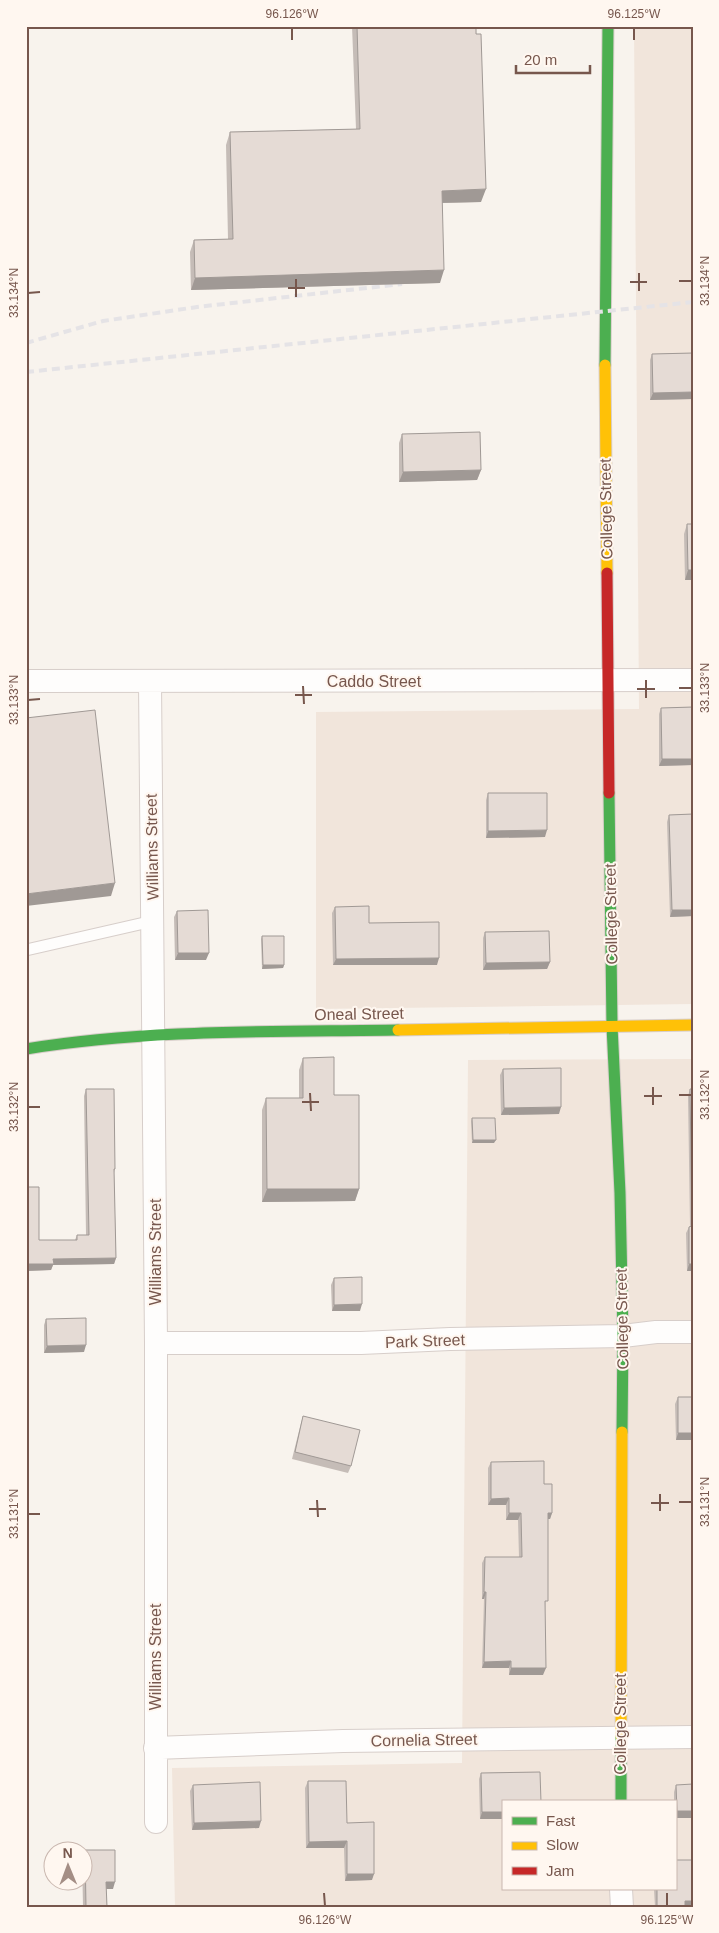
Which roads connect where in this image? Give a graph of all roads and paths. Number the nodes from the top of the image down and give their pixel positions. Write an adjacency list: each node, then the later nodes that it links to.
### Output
1 (608, 26): 4 (street, College Street)
2 (693, 680): 4 (street, Caddo Street)
3 (26, 681): 5 (street, Caddo Street)
4 (608, 681): 5 (street, Caddo Street); 9 (street, College Street)
5 (150, 682): 6 (street, Williams Street)
6 (152, 921): 7 (lane); 10 (street, Williams Street)
7 (26, 950)
8 (693, 1025): 9 (street, Oneal Street)
9 (612, 1026): 10 (street, Oneal Street); 13 (street, College Street)
10 (154, 1034): 11 (street, Oneal Street); 14 (street, Williams Street)
11 (26, 1048)
12 (693, 1332): 13 (street, Park Street)
13 (623, 1336): 14 (street, Park Street); 15 (street, College Street)
14 (156, 1343): 17 (street, Williams Street)
15 (620, 1737): 16 (street, Cornelia Street); 17 (street, Cornelia Street); 18 (street, College Street)
16 (693, 1738)
17 (155, 1748): 19 (street, Williams Street)
18 (620, 1800)
19 (156, 1822)
20 (621, 1890): 21 (street)
21 (622, 1907)

